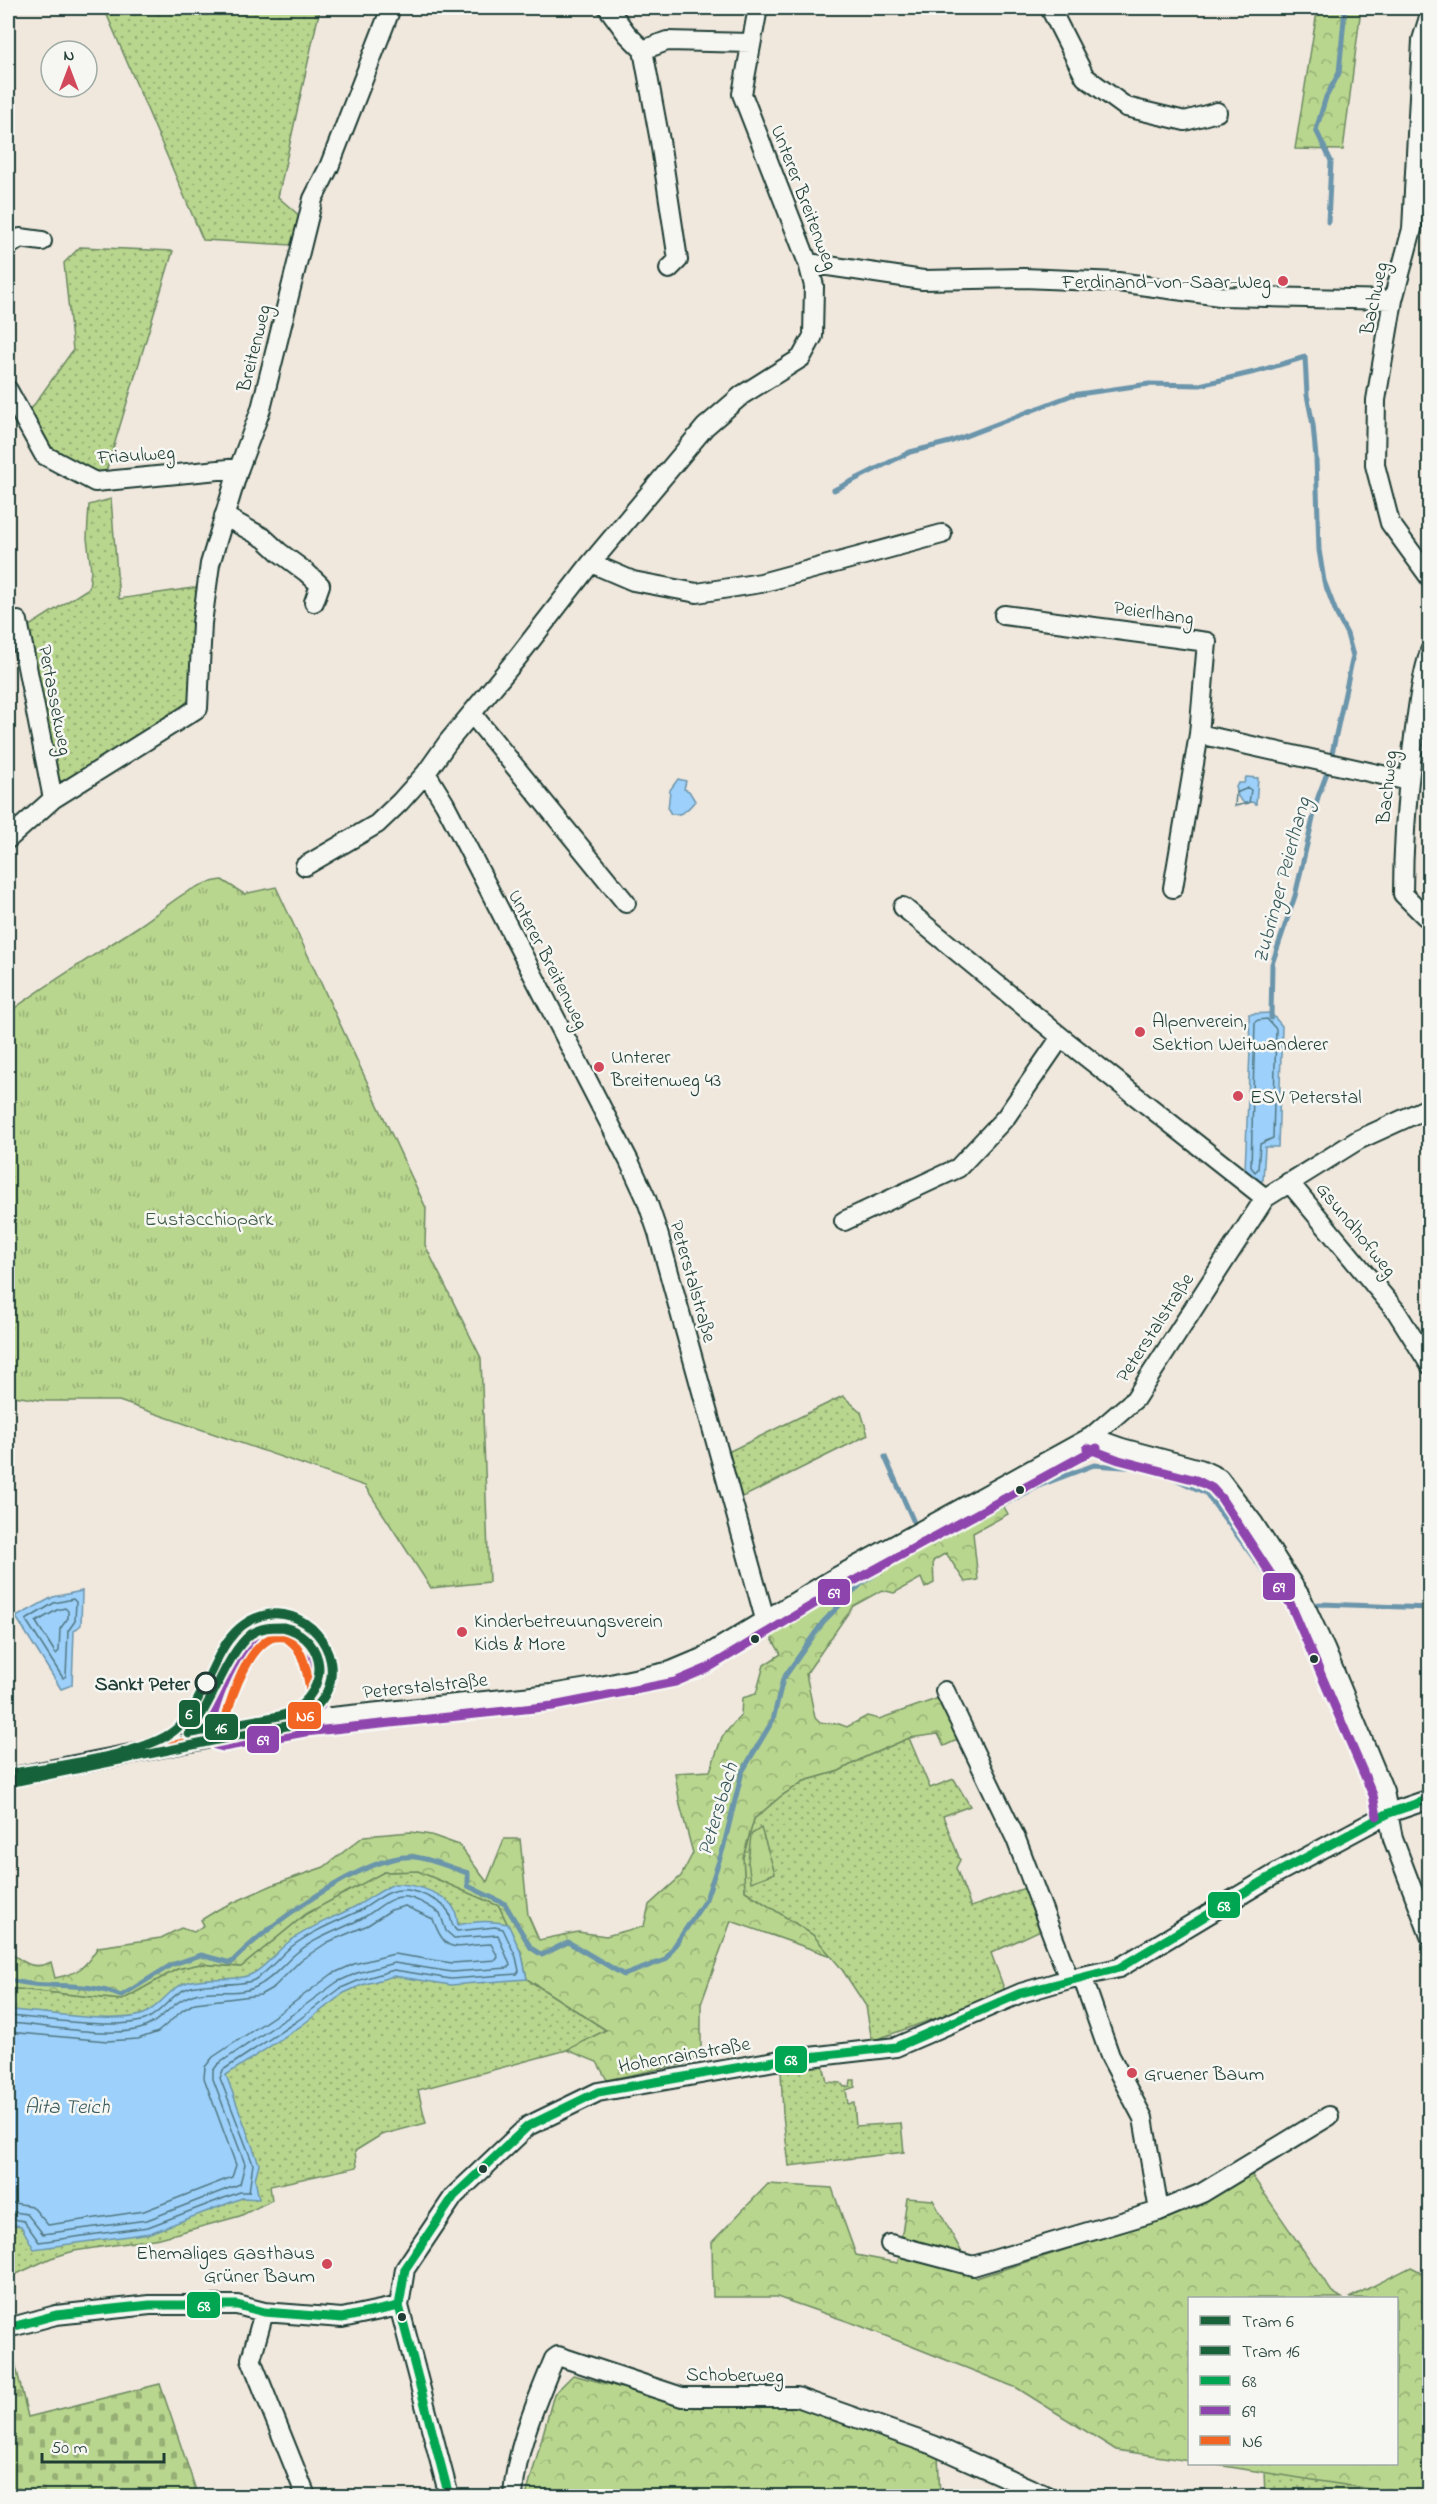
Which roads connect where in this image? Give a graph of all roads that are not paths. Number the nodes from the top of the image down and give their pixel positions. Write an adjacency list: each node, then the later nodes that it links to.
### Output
1 (391, 8): 15 (street, Breitenweg)
2 (608, 8): 7 (street)
3 (758, 8): 6 (street, Unterer Breitenweg)
4 (1050, 8): 8 (street)
5 (1430, 14): 13 (street, Bachweg)
6 (751, 43): 7 (street); 11 (street, Unterer Breitenweg)
7 (643, 50): 12 (street)
8 (1217, 112)
9 (42, 241): 10 (street)
10 (8, 246)
11 (808, 263): 13 (street); 18 (street, Unterer Breitenweg)
12 (669, 269)
13 (1393, 300): 19 (street, Bachweg)
14 (8, 390): 15 (street, Friaulweg)
15 (239, 468): 16 (street, Breitenweg)
16 (224, 516): 20 (street); 24 (street, Breitenweg)
17 (942, 534): 18 (street)
18 (591, 563): 25 (street, Unterer Breitenweg)
19 (1430, 578)
20 (314, 602)
21 (1004, 615): 26 (street, Peierlhang)
22 (8, 625): 29 (street, Pertassekweg)
23 (1430, 651): 28 (street, Bachweg)
24 (198, 708): 29 (street, Pertassekweg)
25 (472, 714): 27 (street, Unterer Breitenweg); 33 (street)
26 (1199, 734): 28 (street); 32 (street, Peierlhang)
27 (426, 773): 31 (street, Unterer Breitenweg); 39 (street, Unterer Breitenweg)
28 (1408, 781): 35 (street, Bachweg)
29 (53, 799): 30 (street, Pertassekweg)
30 (8, 840)
31 (305, 866)
32 (1173, 888)
33 (626, 903)
34 (903, 907): 36 (street)
35 (1430, 916)
36 (1061, 1038): 40 (street); 41 (street)
37 (1430, 1107): 38 (street, Peterstalstraße)
38 (1289, 1182): 40 (street, Peterstalstraße); 42 (street, Gsundhofweg)
39 (646, 1198): 44 (street, Peterstalstraße)
40 (1265, 1198): 43 (street, Peterstalstraße)
41 (844, 1221)
42 (1430, 1365)
43 (1091, 1437): 44 (street, Peterstalstraße); 48 (street)
44 (765, 1619): 46 (street, Peterstalstraße)
45 (945, 1691): 50 (street)
46 (8, 1778)
47 (1430, 1799): 48 (street, Hohenrainstraße)
48 (1389, 1814): 49 (street); 50 (street, Hohenrainstraße)
49 (1430, 1936)
50 (1076, 1977): 52 (street); 54 (street, Hohenrainstraße)
51 (1329, 2116): 52 (street)
52 (1159, 2211): 53 (street)
53 (890, 2244)
54 (399, 2306): 55 (street); 58 (street)
55 (264, 2312): 56 (street); 57 (street)
56 (8, 2328)
57 (306, 2496)
58 (449, 2496)
59 (513, 2496): 60 (street, Schoberweg)
60 (1047, 2496)

